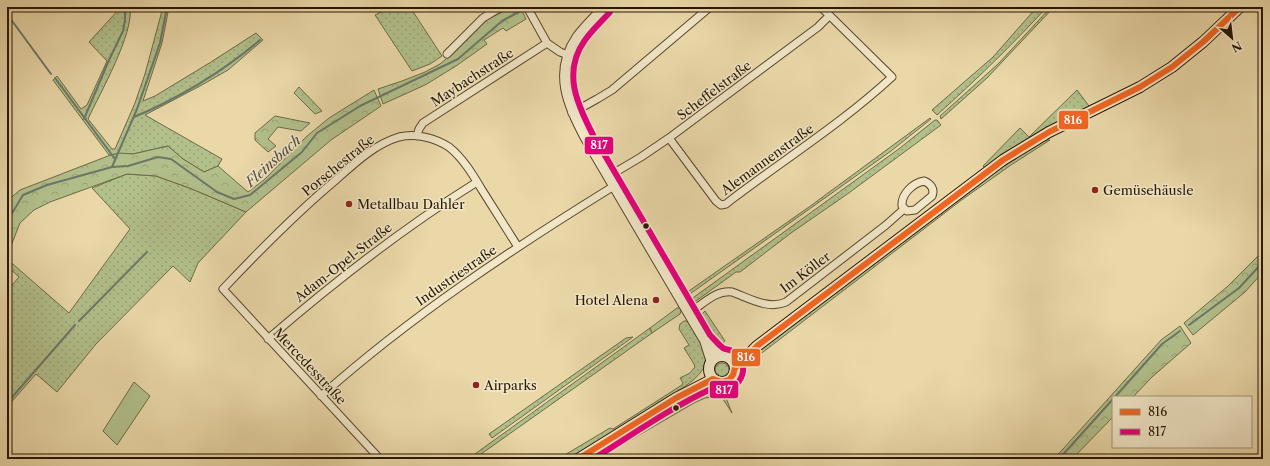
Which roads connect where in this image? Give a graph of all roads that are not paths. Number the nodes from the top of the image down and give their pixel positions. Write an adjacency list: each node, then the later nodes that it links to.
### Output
1 (501, 7): 9 (street)
2 (528, 7): 8 (street)
3 (604, 7): 10 (street)
4 (710, 7): 11 (street)
5 (821, 7): 7 (street)
6 (1240, 7): 23 (main road)
7 (829, 16): 13 (street, Scheffelstraße); 13 (street, Alemannenstraße)
8 (547, 43): 10 (street); 12 (street, Maybachstraße)
9 (447, 54)
10 (568, 55): 11 (street)
11 (572, 113): 14 (street)
12 (417, 136): 15 (street, Porschestraße); 19 (street, Porschestraße)
13 (669, 138): 14 (street, Scheffelstraße)
14 (609, 176): 16 (street)
15 (477, 182): 18 (street, Porschestraße); 21 (street, Adam-Opel-Straße)
16 (614, 186): 18 (street, Industriestraße); 20 (street)
17 (904, 209): 17 (street, Im Köller); 20 (street, Im Köller)
18 (518, 247): 27 (street, Industriestraße)
19 (223, 289): 21 (street, Mercedesstraße)
20 (689, 314): 22 (street)
21 (268, 339): 27 (street, Mercedesstraße)
22 (704, 340): 24 (street); 26 (street)
23 (757, 346): 24 (main road); 25 (main road)
24 (724, 357): 25 (main road); 26 (main road)
25 (735, 368): 26 (main road)
26 (711, 370): 29 (main road)
27 (321, 396): 28 (street, Mercedesstraße)
28 (380, 459)
29 (578, 459)

